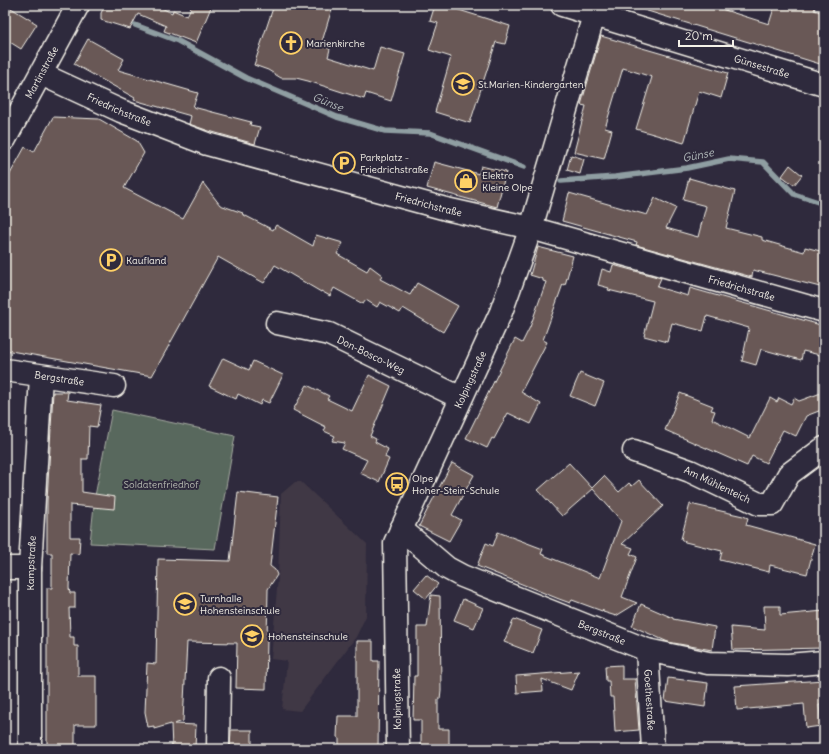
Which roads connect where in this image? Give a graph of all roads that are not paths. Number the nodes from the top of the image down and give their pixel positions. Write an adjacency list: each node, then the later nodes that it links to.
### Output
1 (78, 5): 4 (street, Martinstraße)
2 (562, 5): 3 (street, Günsestraße)
3 (594, 15): 5 (street, Günsestraße); 7 (street, Kolpingstraße)
4 (41, 74): 6 (street, Martinstraße); 7 (street, Friedrichstraße)
5 (824, 85)
6 (5, 139)
7 (531, 228): 8 (street, Friedrichstraße); 13 (street, Kolpingstraße)
8 (824, 311)
9 (278, 323): 13 (street, Don-Bosco-Weg)
10 (5, 370): 11 (street, Bergstraße)
11 (41, 376): 12 (street, Bergstraße); 18 (street, Kampstraße)
12 (114, 386)
13 (462, 398): 16 (street, Kolpingstraße)
14 (824, 448): 15 (street, Am Mühlenteich)
15 (634, 451)
16 (401, 529): 19 (street, Bergstraße); 24 (street, Kolpingstraße)
17 (5, 568): 18 (street)
18 (30, 568): 22 (street, Kampstraße)
19 (647, 650): 20 (street, Bergstraße); 25 (street, Goethestraße)
20 (824, 662)
21 (219, 678): 23 (street)
22 (30, 749)
23 (218, 749)
24 (398, 749)
25 (653, 749)

